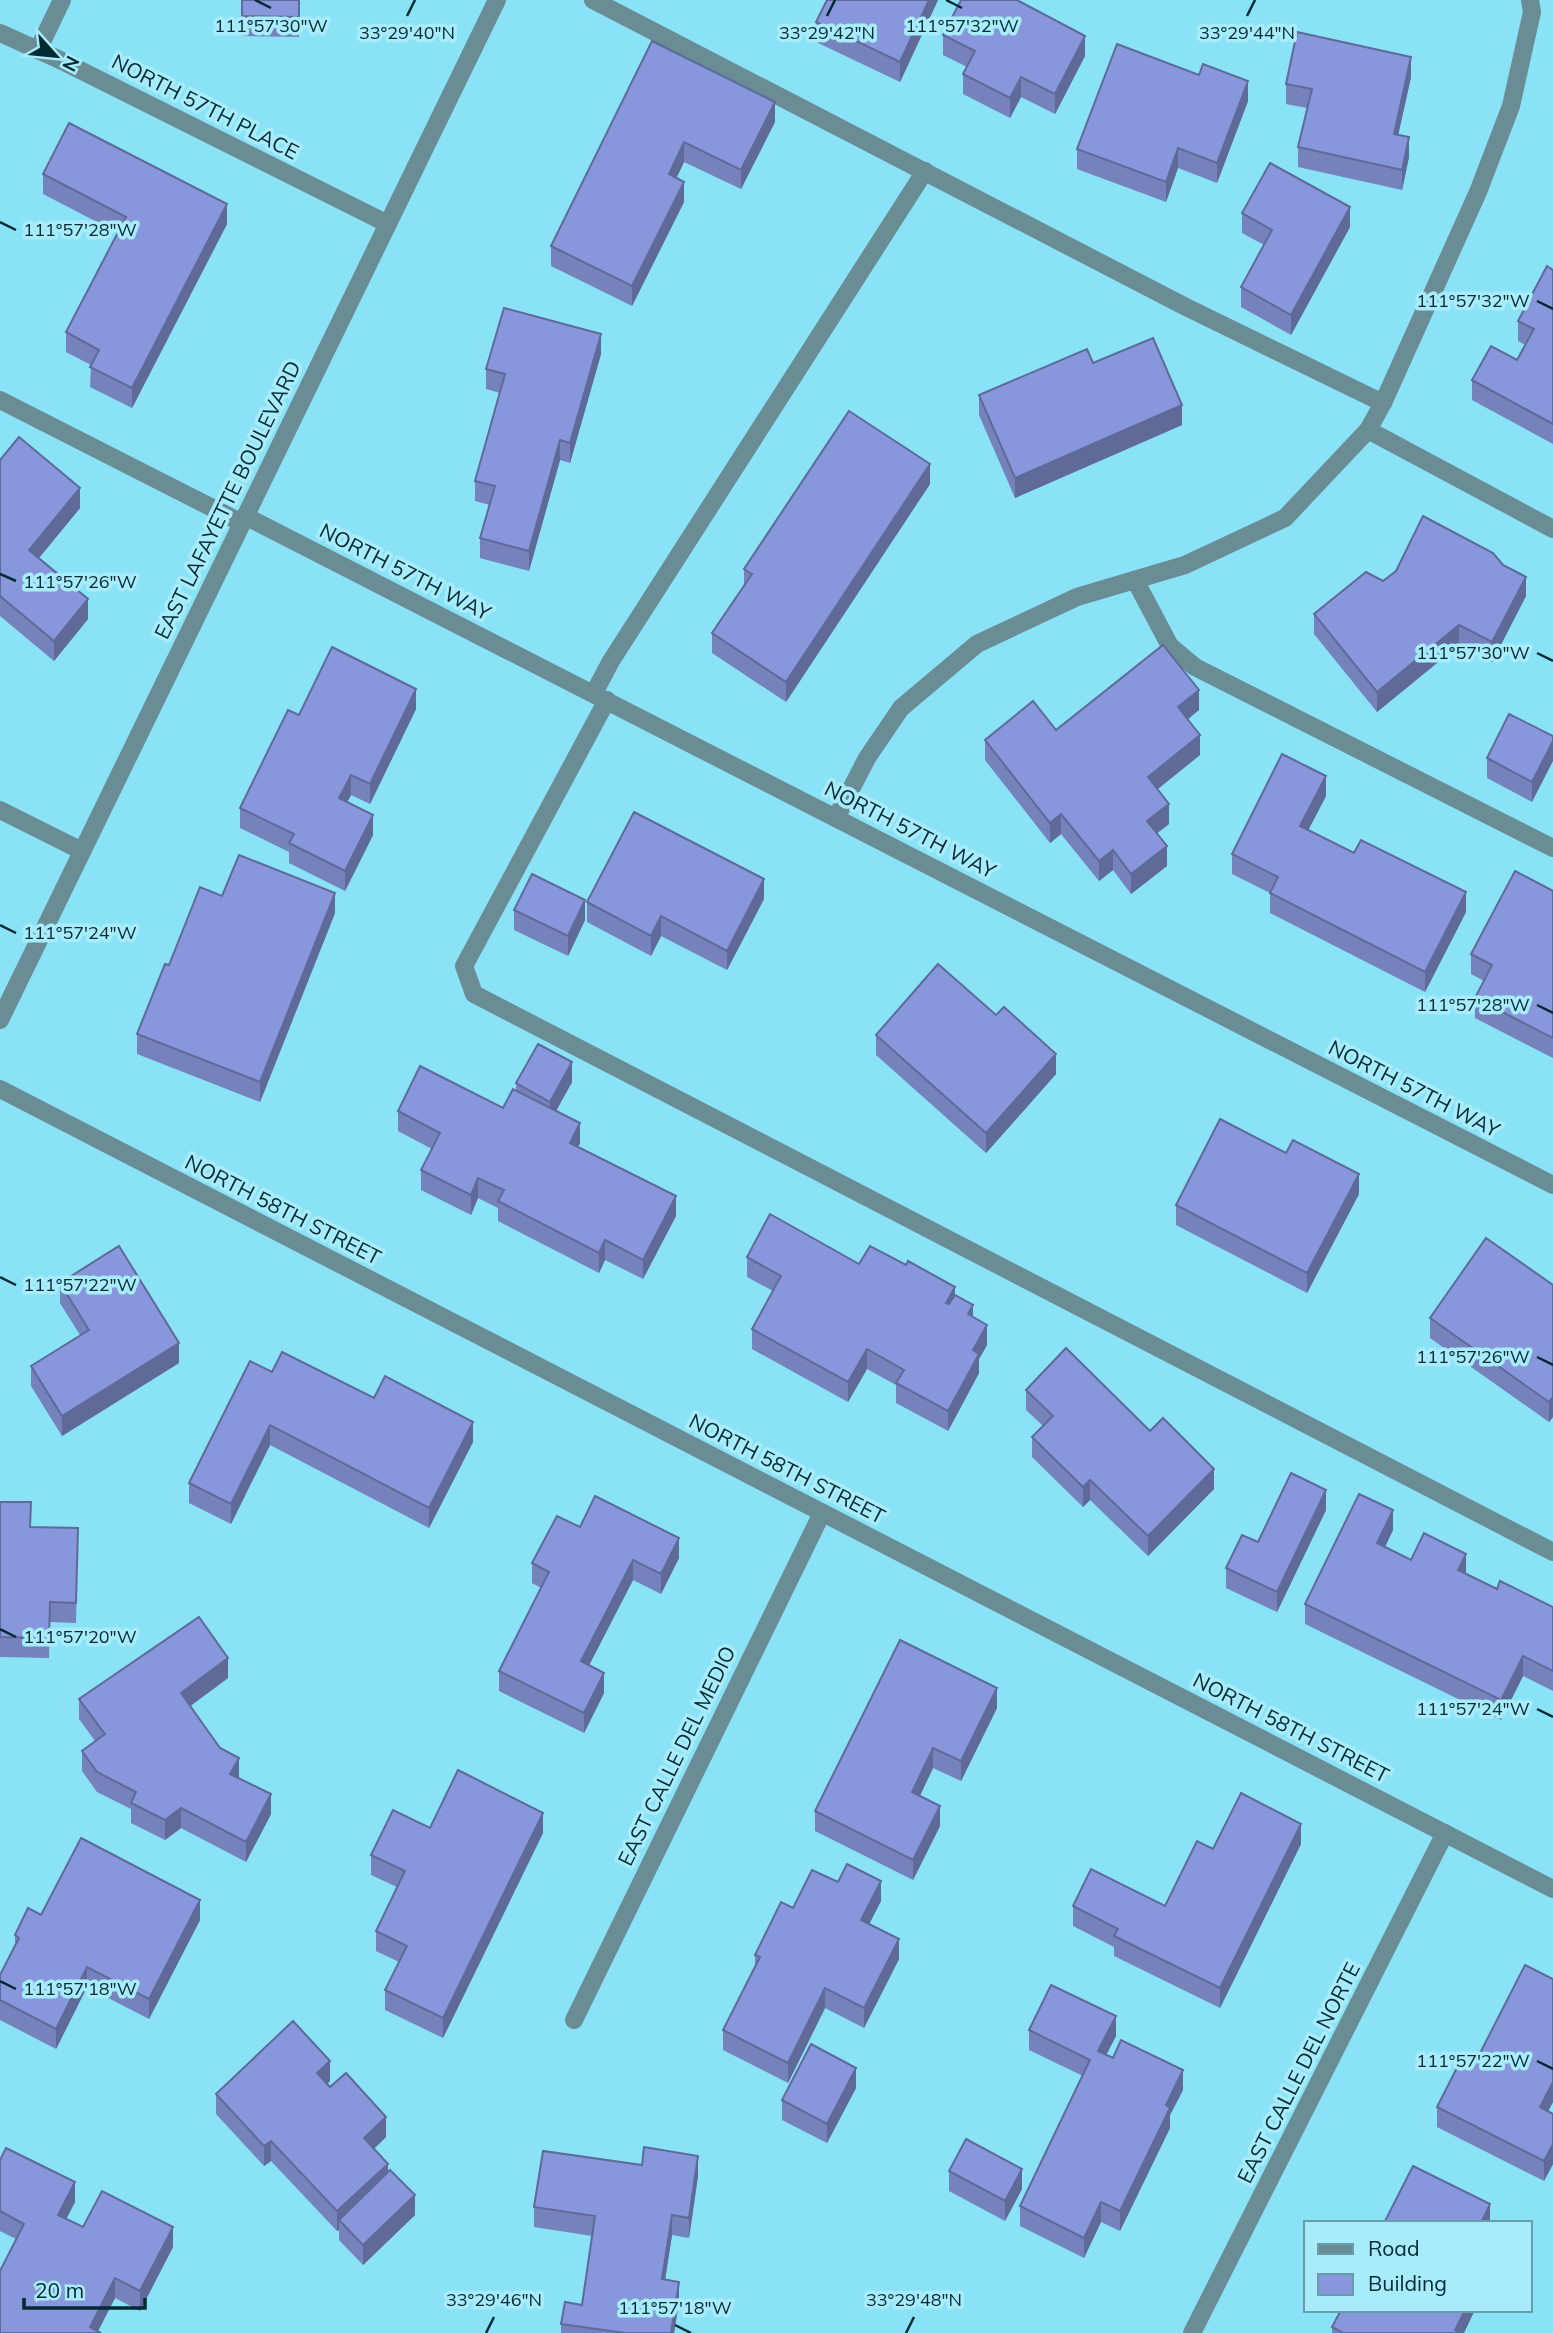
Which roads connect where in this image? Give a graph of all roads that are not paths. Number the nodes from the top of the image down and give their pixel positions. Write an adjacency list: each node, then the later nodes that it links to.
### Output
1 (62, 0): 6 (street)
2 (497, 0): 8 (street, EAST LAFAYETTE BOULEVARD)
3 (593, 0): 7 (street)
4 (1530, 0): 10 (street)
5 (0, 33): 6 (street, NORTH 57TH PLACE)
6 (38, 50): 8 (street, NORTH 57TH PLACE)
7 (925, 171): 10 (street); 15 (street)
8 (388, 224): 12 (street, EAST LAFAYETTE BOULEVARD)
9 (0, 400): 12 (street, NORTH 57TH WAY)
10 (1383, 403): 11 (street)
11 (1368, 430): 13 (street); 14 (street)
12 (244, 519): 15 (street, NORTH 57TH WAY); 19 (street, EAST LAFAYETTE BOULEVARD)
13 (1553, 530)
14 (1135, 580): 17 (street); 18 (street)
15 (600, 697): 17 (street, NORTH 57TH WAY); 24 (street)
16 (0, 810): 19 (street)
17 (836, 818): 22 (street, NORTH 57TH WAY)
18 (1553, 848)
19 (82, 851): 20 (street, EAST LAFAYETTE BOULEVARD)
20 (0, 1020)
21 (0, 1090): 23 (street, NORTH 58TH STREET)
22 (1553, 1185)
23 (822, 1513): 25 (street, NORTH 58TH STREET); 27 (street, EAST CALLE DEL MEDIO)
24 (1553, 1552)
25 (1445, 1833): 26 (street, NORTH 58TH STREET); 28 (street, EAST CALLE DEL NORTE)
26 (1553, 1889)
27 (574, 2020)
28 (1192, 2333)

